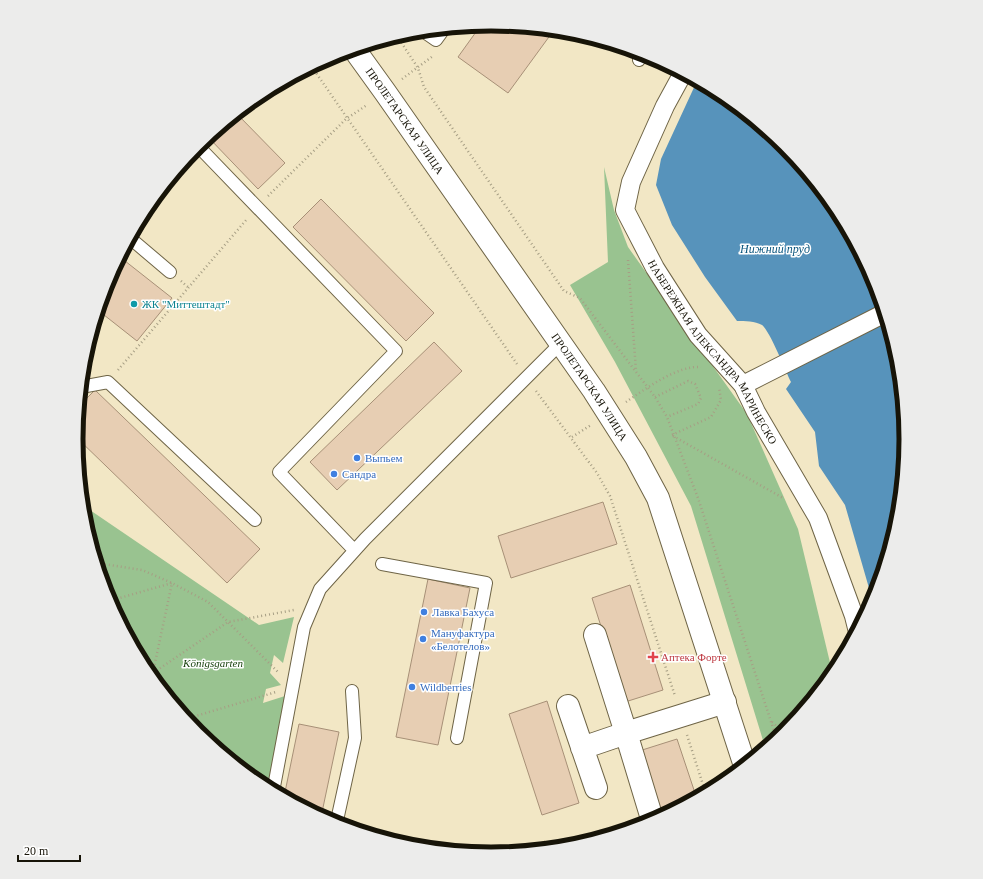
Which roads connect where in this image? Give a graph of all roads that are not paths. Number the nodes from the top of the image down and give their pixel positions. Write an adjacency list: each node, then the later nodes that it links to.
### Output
1 (440, 34): 2 (lane)
2 (430, 36)
3 (357, 54): 9 (main road, ПРОЛЕТАРСКАЯ УЛИЦА)
4 (680, 78): 10 (street, НАБЕРЕЖНАЯ АЛЕКСАНДРА МАРИНЕСКО)
5 (203, 151): 13 (lane)
6 (134, 242): 7 (lane)
7 (170, 272)
8 (880, 315): 10 (street)
9 (561, 343): 13 (lane); 18 (main road, ПРОЛЕТАРСКАЯ УЛИЦА)
10 (743, 385): 15 (street, НАБЕРЕЖНАЯ АЛЕКСАНДРА МАРИНЕСКО)
11 (86, 386): 12 (lane)
12 (255, 520)
13 (354, 550): 24 (lane)
14 (382, 564): 21 (lane)
15 (856, 624)
16 (595, 635): 20 (main road)
17 (352, 691): 27 (lane)
18 (725, 702): 20 (main road); 23 (main road, ПРОЛЕТАРСКАЯ УЛИЦА)
19 (568, 706): 22 (main road)
20 (626, 733): 22 (main road); 26 (main road)
21 (457, 738)
22 (582, 748): 25 (main road)
23 (743, 761)
24 (274, 785)
25 (596, 788)
26 (650, 816)
27 (337, 818)

